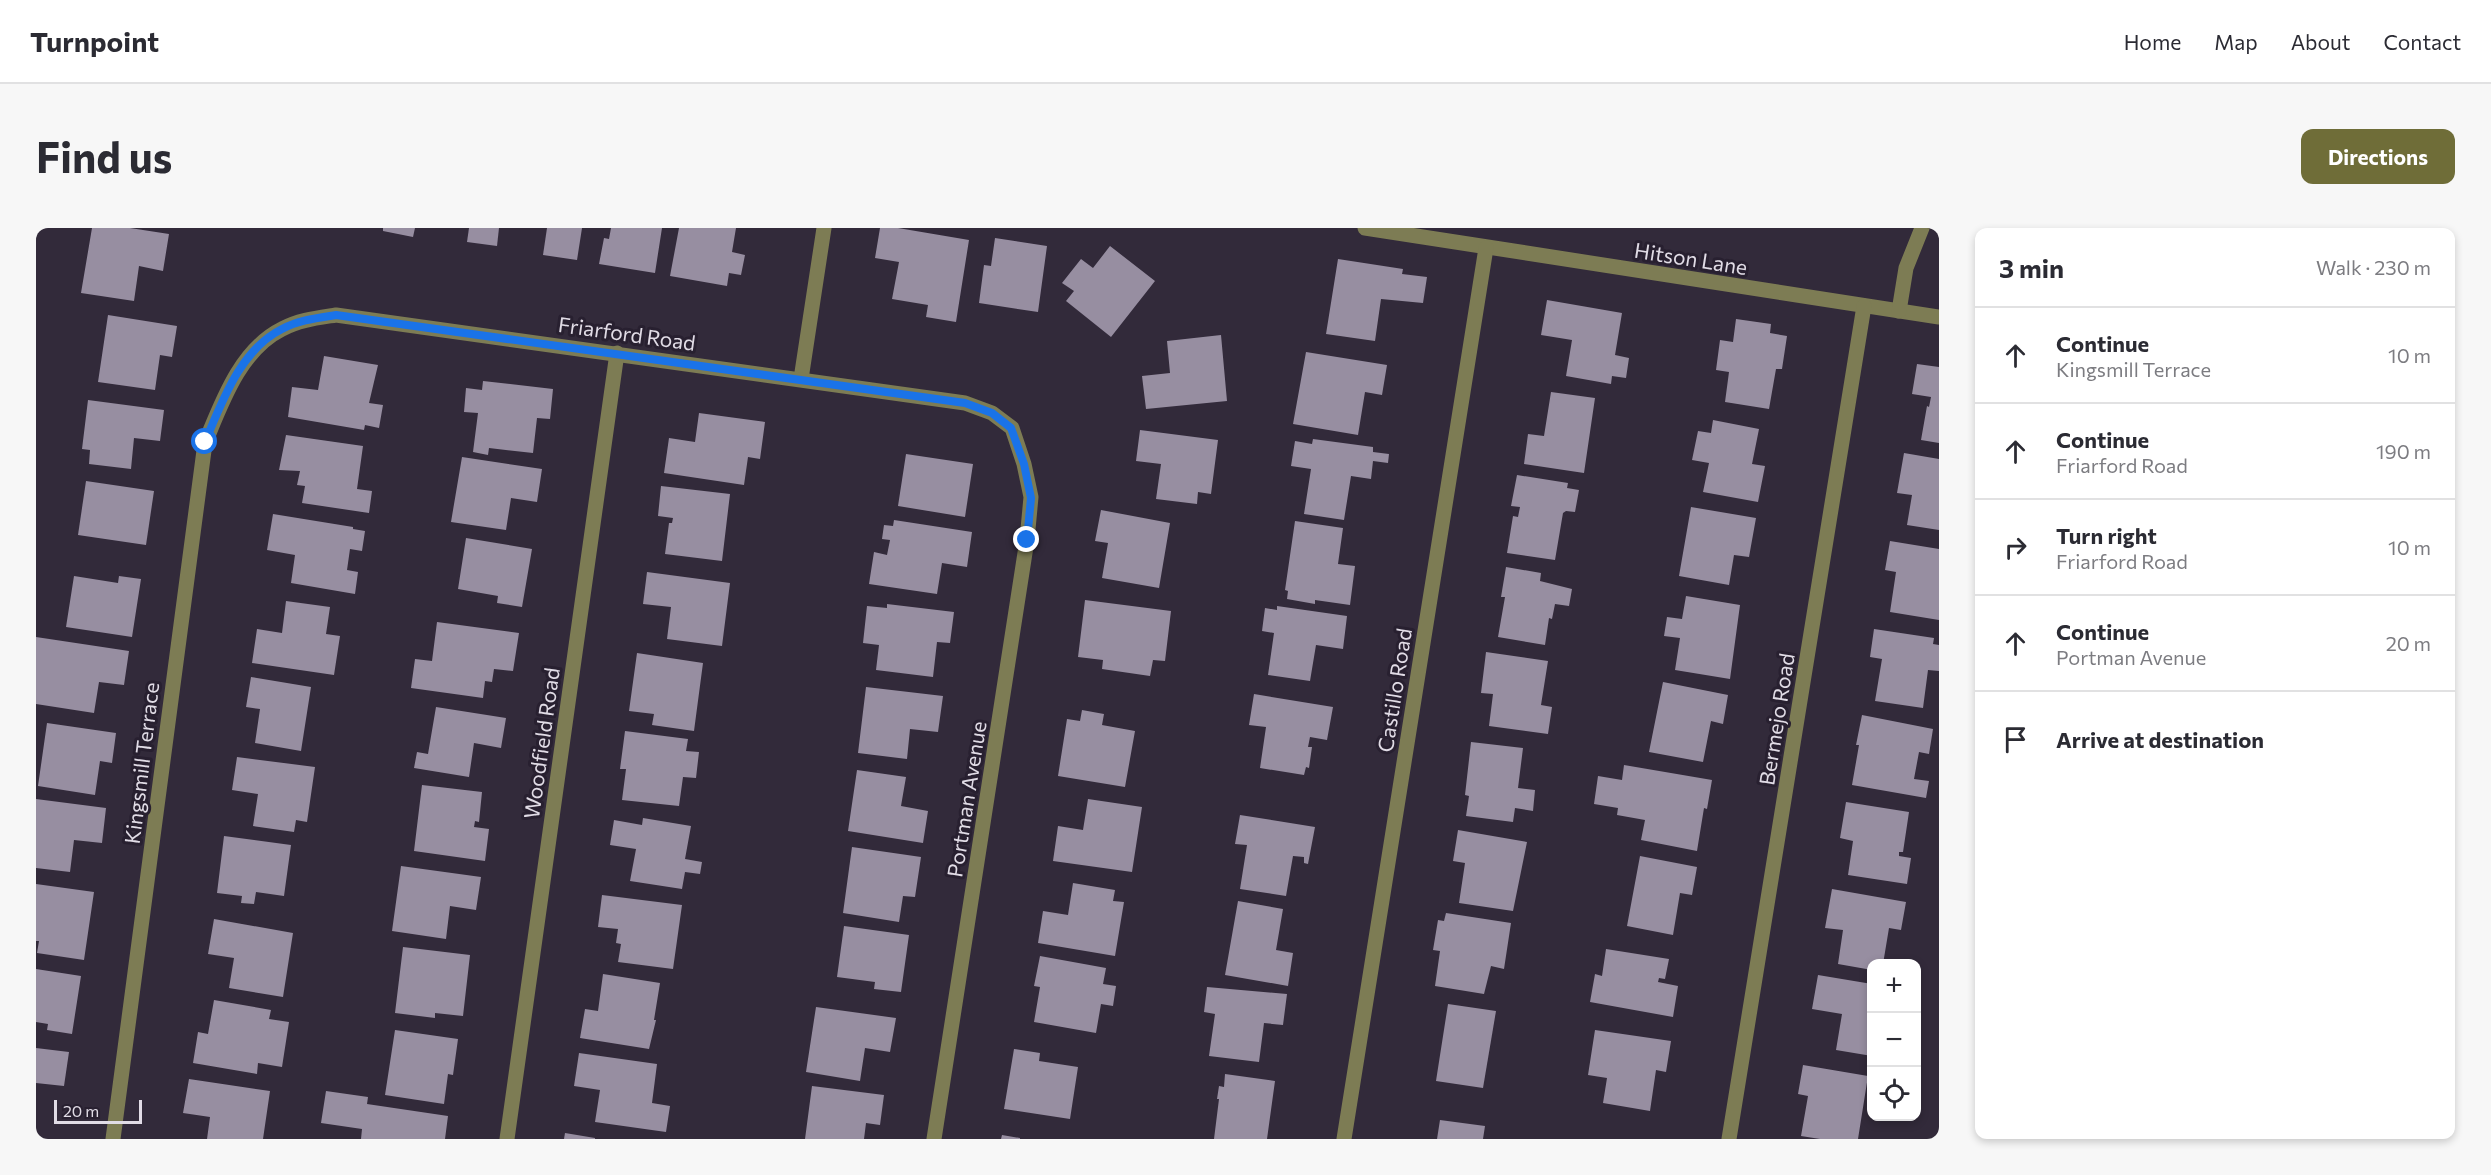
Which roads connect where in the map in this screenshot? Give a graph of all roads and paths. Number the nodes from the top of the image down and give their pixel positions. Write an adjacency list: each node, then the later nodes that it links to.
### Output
1 (824, 228): 9 (street)
2 (1365, 228): 4 (street, Hitson Lane)
3 (1923, 228): 6 (street)
4 (1486, 248): 5 (street, Hitson Lane); 15 (street, Castillo Road)
5 (1864, 306): 6 (street, Hitson Lane); 16 (street, Bermejo Road)
6 (1899, 311): 7 (street, Hitson Lane)
7 (1939, 316)
8 (617, 352): 9 (street, Friarford Road); 10 (street, Friarford Road); 13 (street, Woodfield Road)
9 (801, 379): 11 (street, Friarford Road)
10 (225, 396): 12 (street, Kingsmill Terrace)
11 (1024, 464): 14 (street, Portman Avenue)
12 (113, 1139)
13 (507, 1139)
14 (934, 1139)
15 (1344, 1139)
16 (1729, 1139)

